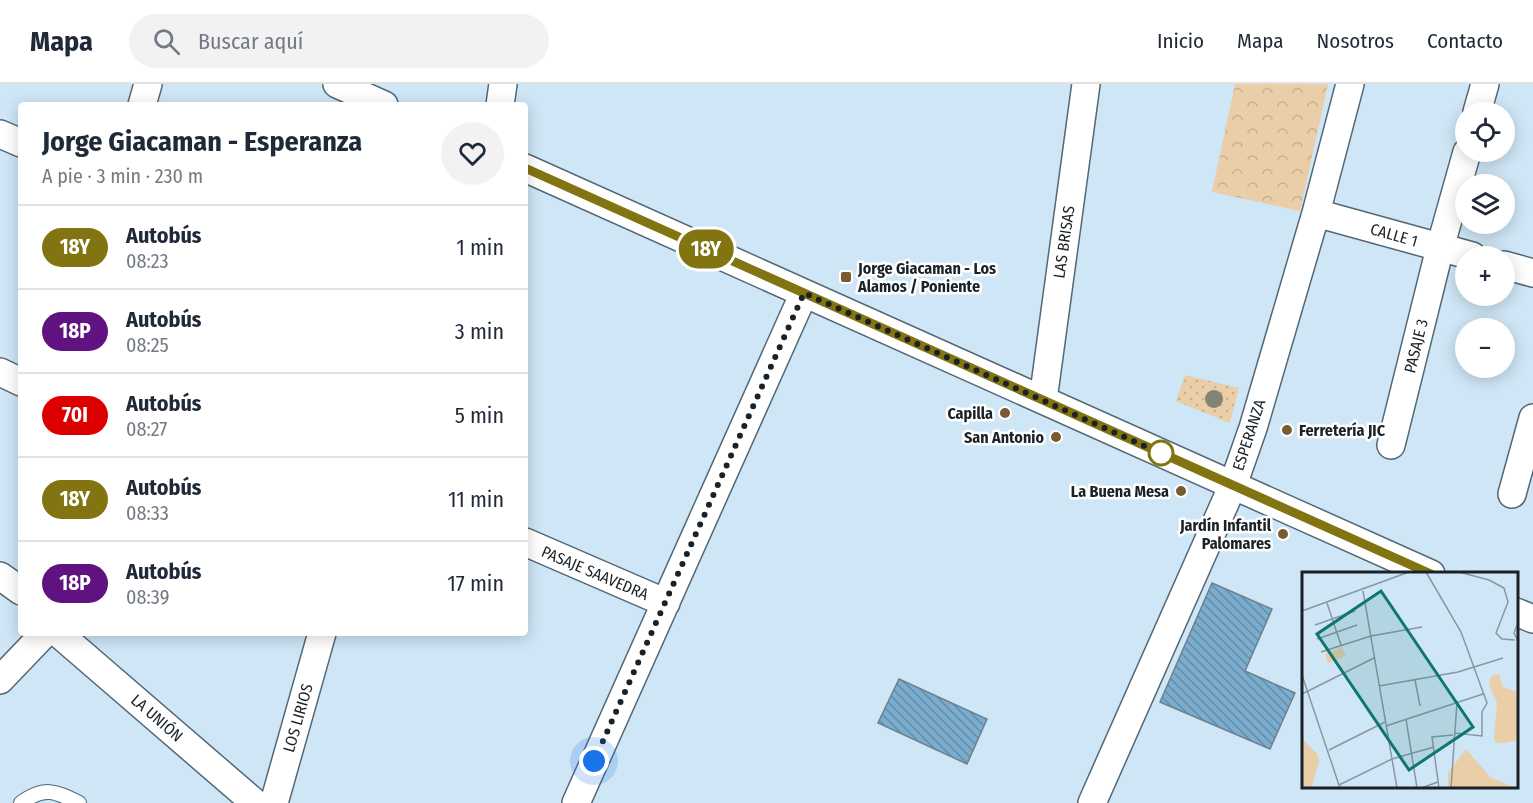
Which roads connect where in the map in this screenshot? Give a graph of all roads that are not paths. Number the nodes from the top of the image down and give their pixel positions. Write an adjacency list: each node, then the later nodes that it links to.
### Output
1 (148, 84): 7 (street)
2 (337, 84): 8 (street)
3 (503, 84): 9 (street)
4 (1086, 84): 23 (street, LAS BRISAS)
5 (1350, 84): 15 (street, ESPERANZA)
6 (1485, 84): 10 (street)
7 (143, 102)
8 (377, 102)
9 (501, 102)
10 (1480, 102)
11 (0, 134): 12 (street)
12 (18, 142)
13 (1464, 162): 16 (street, PASAJE 3)
14 (528, 169): 20 (street)
15 (1316, 213): 16 (street, CALLE 1); 26 (street, ESPERANZA)
16 (1440, 248): 17 (street, CALLE 1); 25 (street, PASAJE 3)
17 (1455, 252)
18 (1515, 268): 19 (street)
19 (1533, 273)
20 (804, 293): 23 (street); 32 (street)
21 (0, 372): 22 (street)
22 (18, 381)
23 (1043, 400): 26 (street)
24 (1533, 418): 27 (street)
25 (1391, 445)
26 (1233, 485): 29 (street); 44 (street, ESPERANZA)
27 (1512, 494)
28 (528, 543): 32 (street, PASAJE SAAVEDRA)
29 (1429, 572)
30 (0, 576): 31 (street)
31 (18, 589)
32 (666, 603): 43 (street)
33 (1518, 613): 34 (street)
34 (1533, 619)
35 (42, 636): 38 (street)
36 (61, 636): 41 (street, LA UNIÓN)
37 (321, 636): 42 (street, LOS LIRIOS)
38 (0, 680)
39 (21, 803): 40 (lane)
40 (79, 803)
41 (255, 803)
42 (274, 803)
43 (576, 803)
44 (1092, 803)

